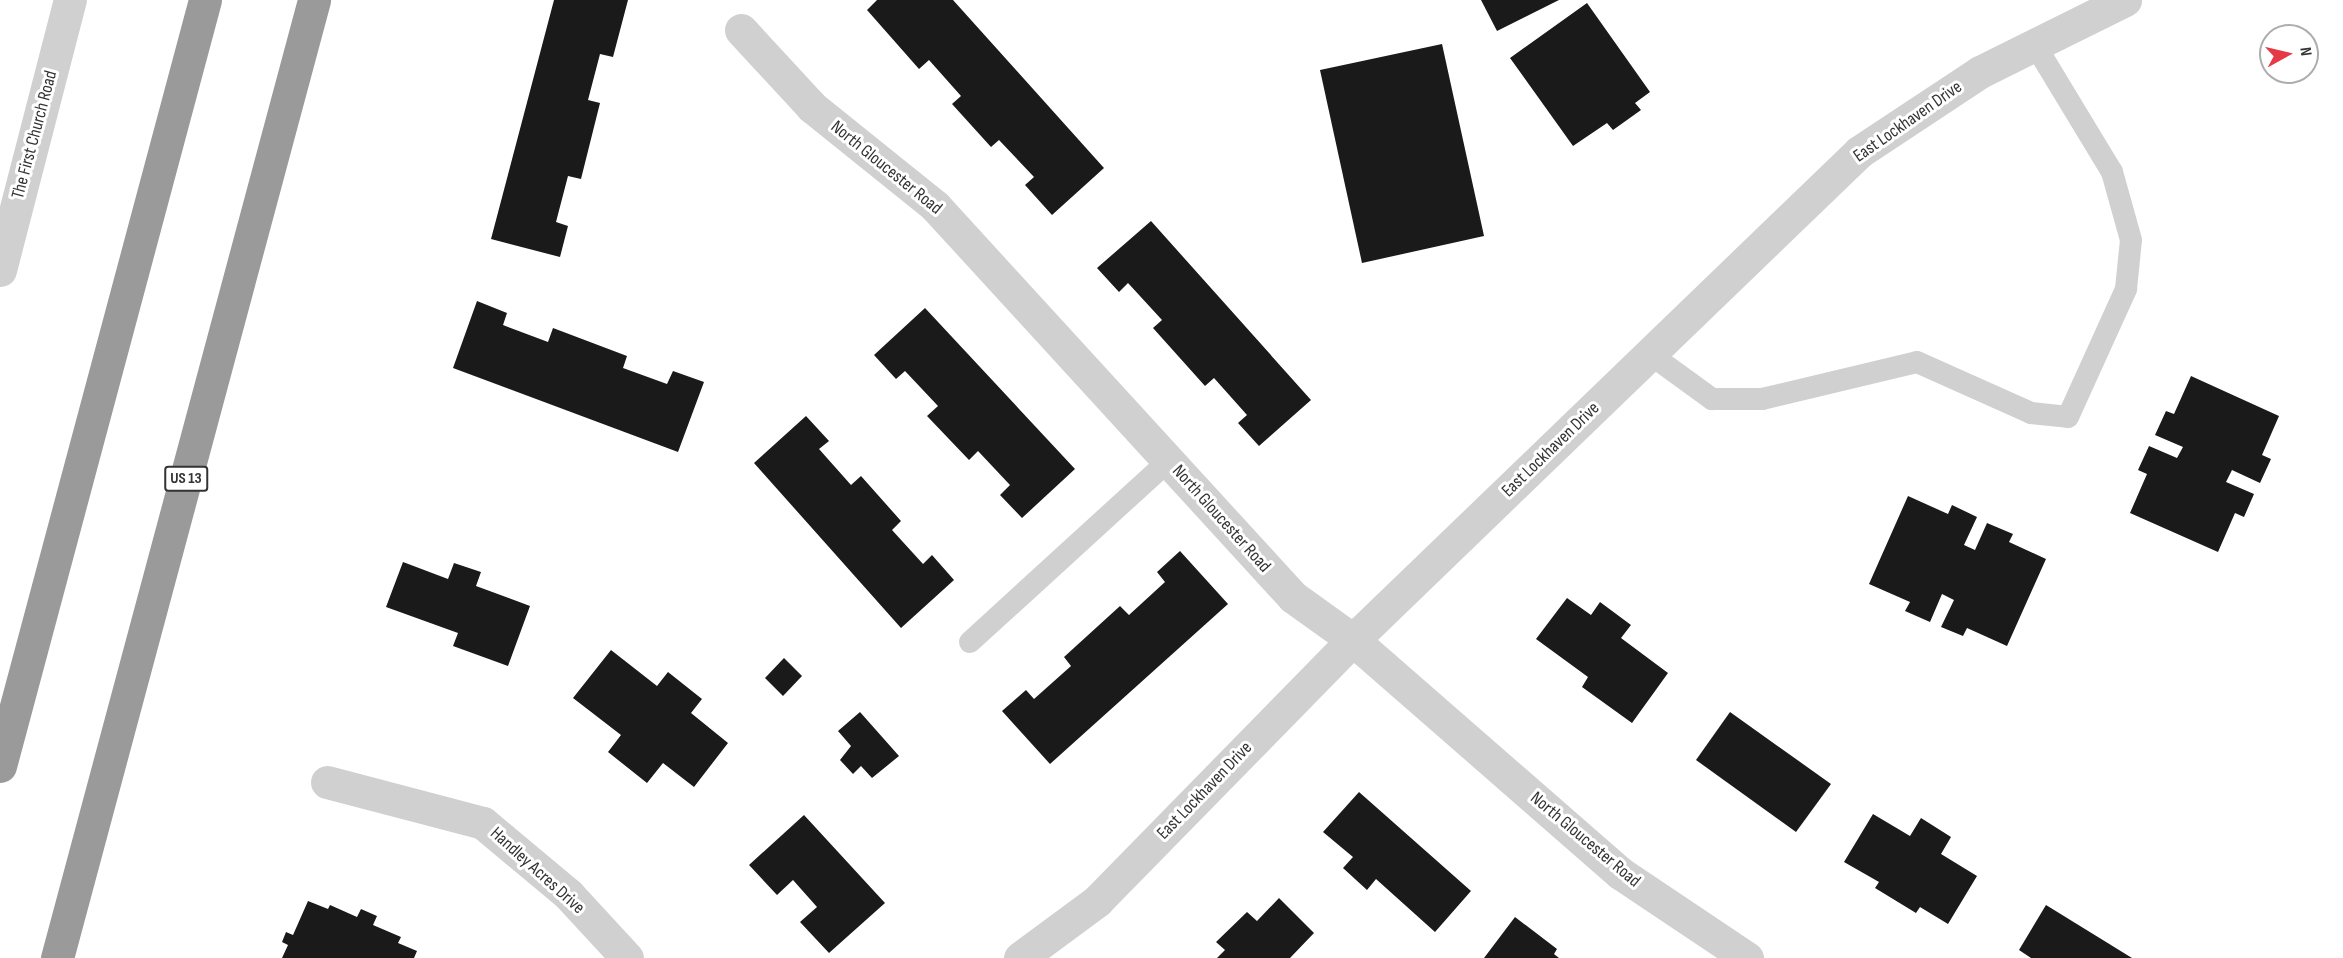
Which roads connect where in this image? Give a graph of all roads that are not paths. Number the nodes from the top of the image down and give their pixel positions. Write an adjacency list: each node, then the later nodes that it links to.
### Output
1 (70, 0): 7 (street, The First Church Road)
2 (205, 0): 12 (highway)
3 (314, 0): 14 (highway, US 13)
4 (2124, 0): 6 (street, East Lockhaven Drive)
5 (741, 30): 9 (street, North Gloucester Road)
6 (2035, 45): 8 (street, East Lockhaven Drive); 8 (lane)
7 (0, 270)
8 (1650, 354): 10 (street, East Lockhaven Drive)
9 (1168, 461): 10 (street, North Gloucester Road); 11 (lane)
10 (1353, 640): 16 (street, East Lockhaven Drive); 17 (street, North Gloucester Road)
11 (970, 642)
12 (0, 766)
13 (327, 782): 15 (street, Handley Acres Drive)
14 (57, 958)
15 (627, 958)
16 (1020, 958)
17 (1747, 958)

